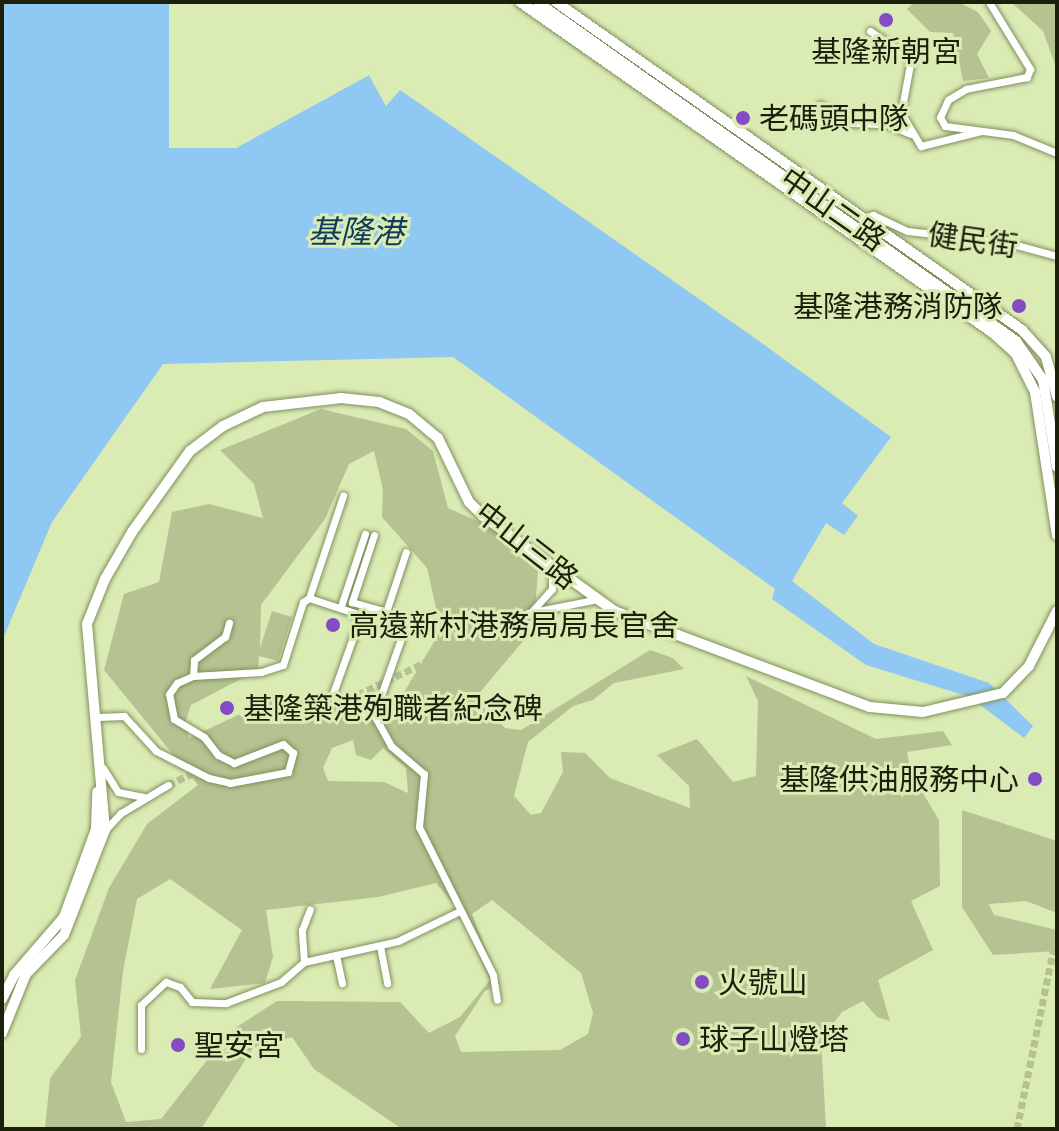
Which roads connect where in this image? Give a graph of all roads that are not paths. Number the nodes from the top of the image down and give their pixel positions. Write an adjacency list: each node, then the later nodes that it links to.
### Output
1 (520, 2): 10 (street)
2 (537, 2): 10 (street, 中山二路)
3 (556, 2): 10 (street, 中山二路)
4 (989, 2): 7 (street)
5 (870, 31): 8 (street)
6 (820, 105): 8 (street)
7 (987, 129): 8 (street); 9 (street)
8 (910, 134)
9 (1057, 153)
10 (856, 226): 11 (street, 健民街); 12 (street, 中山二路); 13 (street, 中山二路); 17 (street, 中山二路)
11 (1057, 256)
12 (1057, 397)
13 (1057, 467)
14 (343, 496): 20 (street)
15 (365, 534): 22 (street)
16 (374, 535): 24 (street)
17 (1057, 535)
18 (406, 552): 24 (street)
19 (552, 567): 21 (street, 中山三路); 21 (street); 28 (street, 中山三路)
20 (309, 598): 22 (street); 26 (street)
21 (598, 599): 23 (street, 中山三路)
22 (341, 606): 27 (street)
23 (1057, 611)
24 (386, 612): 27 (street)
25 (229, 623): 26 (street)
26 (193, 676): 28 (street)
27 (374, 715): 34 (street)
28 (97, 717): 29 (street, 中山三路)
29 (101, 763): 31 (street); 32 (street, 中山三路); 40 (street, 中山三路)
30 (168, 785): 31 (street)
31 (144, 797): 32 (street)
32 (105, 830): 42 (street, 中山三路)
33 (310, 909): 37 (street)
34 (460, 911): 35 (street); 41 (street)
35 (380, 946): 36 (street); 39 (street)
36 (336, 955): 37 (street); 38 (street)
37 (304, 962): 43 (street)
38 (342, 983)
39 (387, 983)
40 (2, 999)
41 (497, 1000)
42 (2, 1033)
43 (141, 1049)

